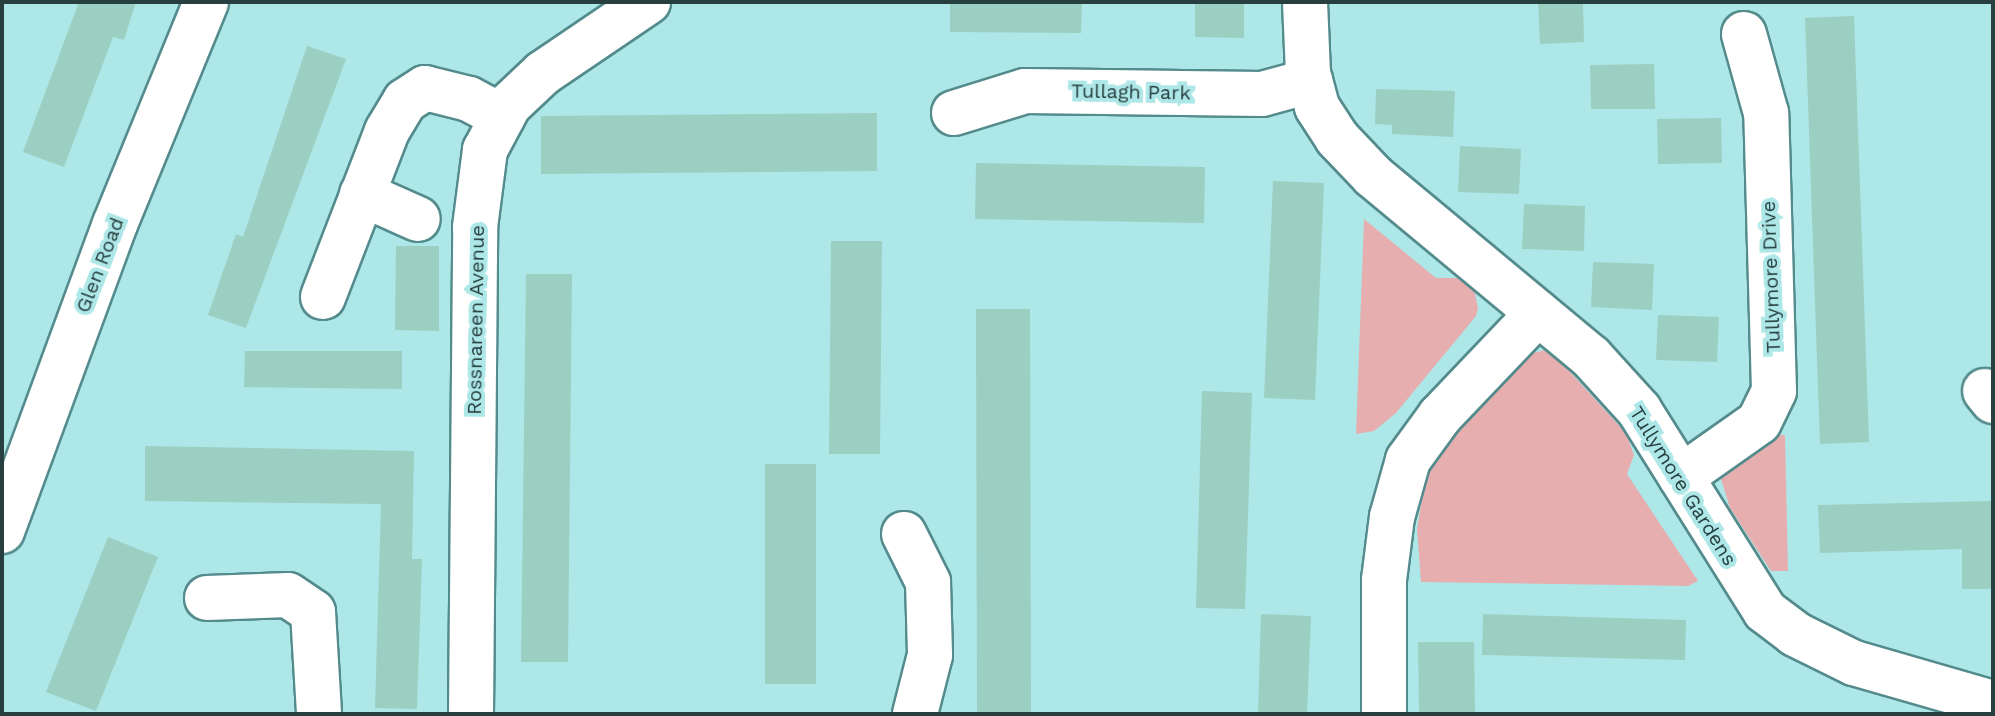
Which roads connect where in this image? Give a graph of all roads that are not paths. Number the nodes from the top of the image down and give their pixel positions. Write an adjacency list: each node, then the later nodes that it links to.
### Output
1 (206, 2): 13 (street, Glen Road)
2 (648, 2): 7 (street, Rossnareen Avenue)
3 (1305, 2): 5 (street, Tullymore Gardens)
4 (1744, 34): 12 (street, Tullymore Drive)
5 (1310, 81): 6 (street, Tullagh Park); 11 (street, Tullymore Gardens)
6 (954, 113)
7 (503, 117): 8 (street); 19 (street, Rossnareen Avenue)
8 (362, 194): 9 (street); 10 (street)
9 (418, 219)
10 (323, 297)
11 (1538, 313): 12 (street, Tullymore Gardens); 21 (street)
12 (1681, 477): 16 (street, Tullymore Gardens)
13 (2, 531)
14 (904, 534): 20 (street)
15 (207, 598): 18 (street)
16 (1939, 702): 17 (street, Tullymore Gardens)
17 (1993, 703)
18 (319, 714)
19 (471, 714)
20 (915, 714)
21 (1384, 714)

